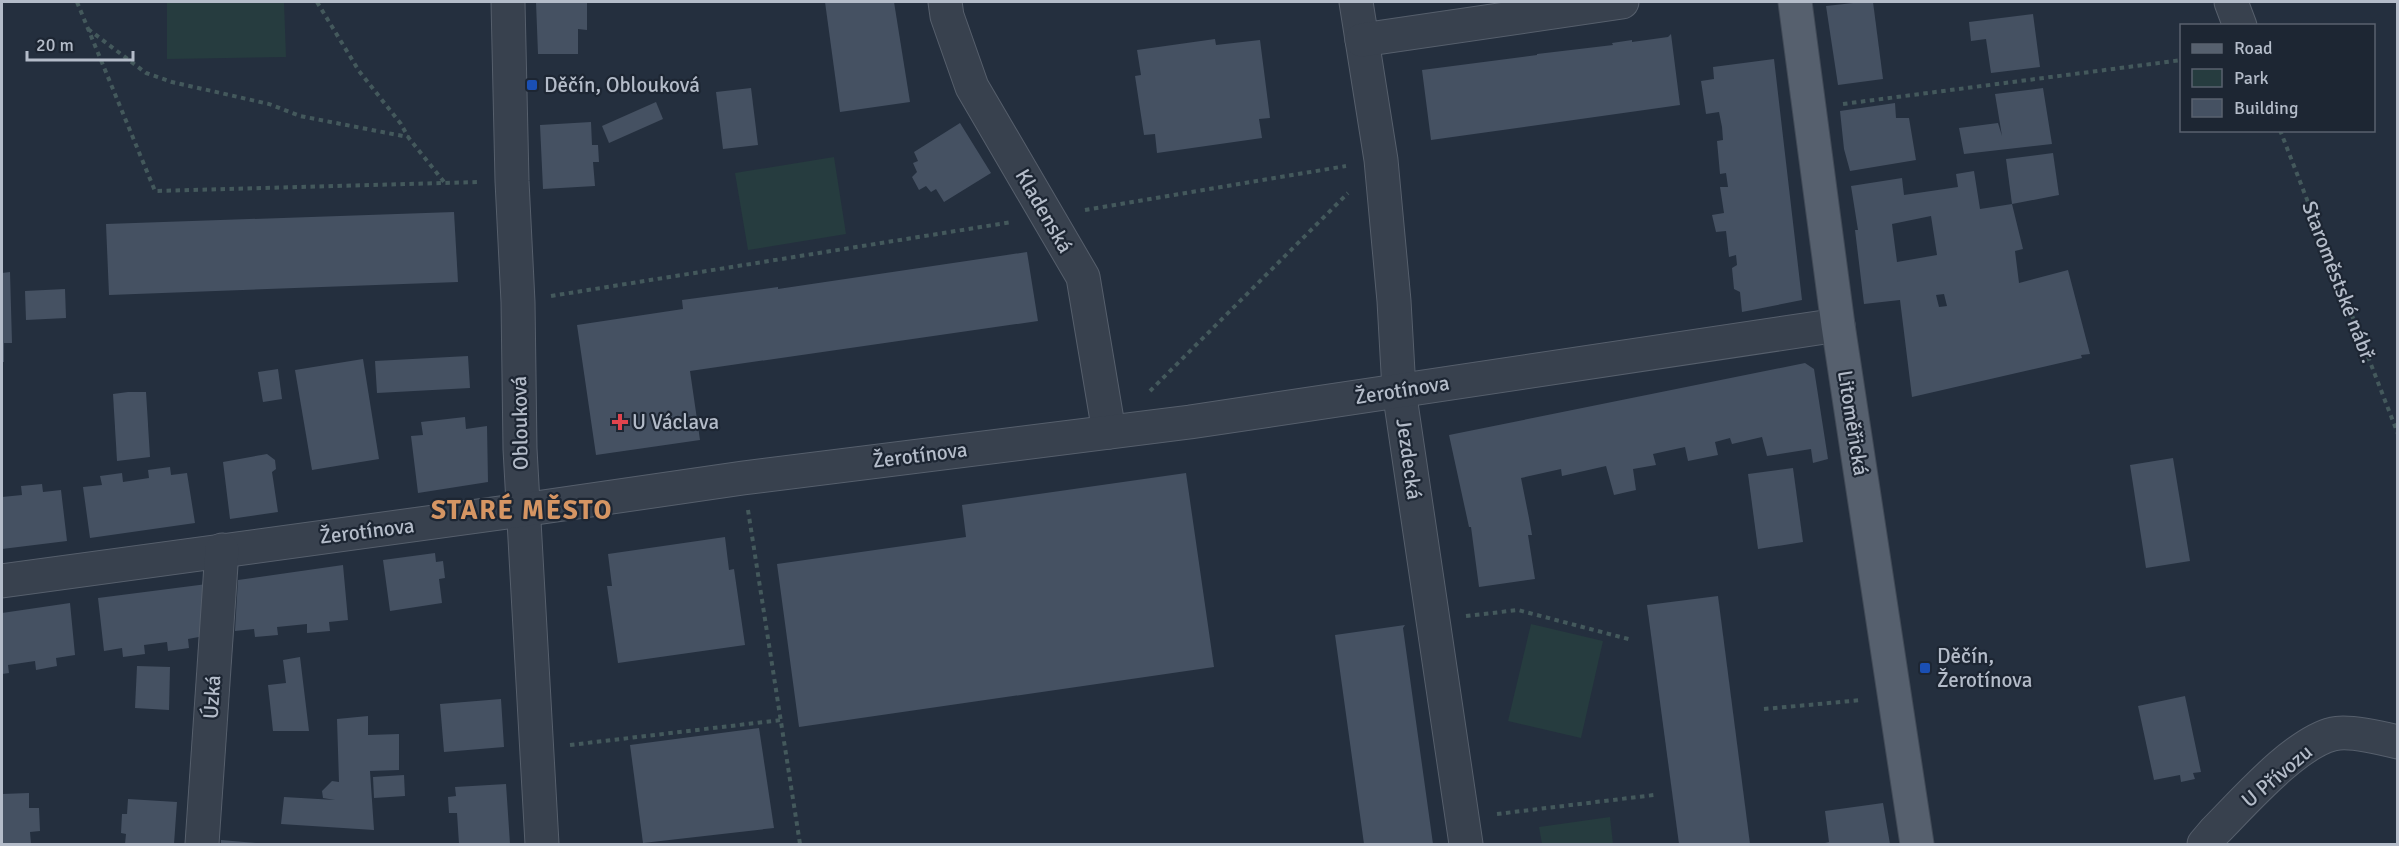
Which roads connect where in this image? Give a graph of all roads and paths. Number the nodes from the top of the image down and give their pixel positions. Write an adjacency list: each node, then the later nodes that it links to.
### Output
1 (77, 2): 10 (path)
2 (317, 2): 15 (path)
3 (508, 2): 16 (street, Oblouková)
4 (945, 2): 20 (street, Kladenská)
5 (1356, 2): 11 (street, Jezdecká)
6 (1622, 2): 11 (street)
7 (1795, 2): 13 (main road, Litoměřická)
8 (2231, 2): 9 (street)
9 (2239, 24)
10 (88, 29): 15 (path); 17 (path)
11 (1362, 40): 19 (street, Jezdecká)
12 (2180, 60): 13 (path)
13 (1809, 108): 18 (main road, Litoměřická)
14 (2281, 132): 21 (path, Staroměstské nábř.)
15 (408, 137): 17 (path)
16 (512, 181): 17 (path); 23 (street, Oblouková)
17 (444, 183)
18 (1838, 325): 19 (street, Žerotínova); 28 (main road, Litoměřická)
19 (1399, 390): 20 (street, Žerotínova); 26 (street, Jezdecká)
20 (1109, 432): 22 (street, Žerotínova)
21 (2397, 434)
22 (743, 478): 23 (street, Žerotínova); 30 (path)
23 (522, 510): 24 (street, Žerotínova); 32 (street, Oblouková)
24 (222, 550): 25 (street, Žerotínova); 35 (street, Úzká)
25 (2, 581)
26 (1432, 620): 27 (path); 34 (street, Jezdecká)
27 (1632, 640)
28 (1895, 697): 29 (path); 38 (main road, Litoměřická)
29 (1764, 709)
30 (781, 720): 32 (path); 37 (path)
31 (2397, 742): 39 (street, U Přívozu)
32 (538, 749): 36 (street, Oblouková)
33 (1654, 795): 34 (path)
34 (1464, 831)
35 (202, 844)
36 (542, 844)
37 (800, 844)
38 (1917, 844)
39 (2204, 844)

